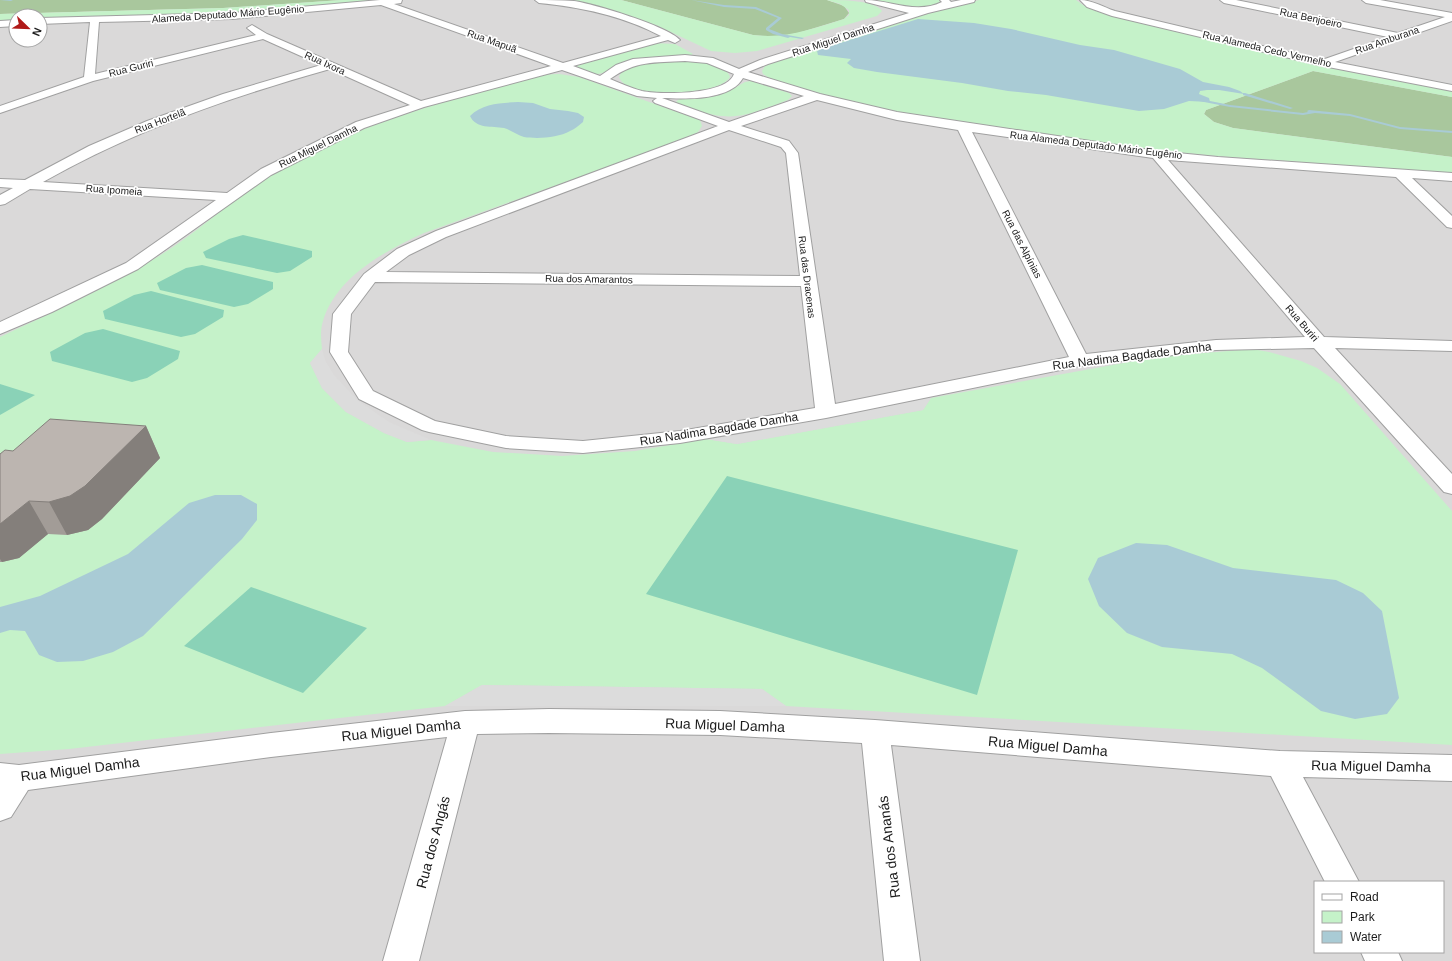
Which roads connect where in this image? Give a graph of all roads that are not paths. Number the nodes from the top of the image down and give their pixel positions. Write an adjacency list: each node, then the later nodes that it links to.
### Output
1 (410, 0): 8 (street, Alameda Deputado Mário Eugênio)
2 (539, 0): 18 (street)
3 (869, 0): 10 (street)
4 (972, 0): 9 (street)
5 (1084, 0): 22 (street, Rua Alameda Cedo Vermelho)
6 (1224, 0): 17 (street, Rua Benjoeiro)
7 (1366, 0): 13 (street)
8 (383, 3): 12 (street, Alameda Deputado Mário Eugênio); 24 (street, Rua Mapuã)
9 (942, 4): 11 (street)
10 (892, 7): 11 (street); 19 (street, Rua Miguel Damha)
11 (927, 10): 25 (street, Rua Miguel Damha)
12 (232, 16): 14 (street, Alameda Deputado Mário Eugênio); 16 (street, Rua Ixora)
13 (1452, 17): 17 (street, Rua Amburana)
14 (95, 20): 15 (street, Alameda Deputado Mário Eugênio); 26 (street)
15 (48, 21)
16 (264, 36): 23 (street, Rua Ixora); 26 (street, Rua Guriri)
17 (1397, 36): 22 (street, Rua Amburana)
18 (669, 37): 21 (street); 24 (street, Rua Miguel Damha)
19 (780, 46)
20 (729, 58): 21 (street)
21 (709, 60): 25 (street, Rua Alameda Deputado Mário Eugênio); 27 (street)
22 (1322, 63): 28 (street, Rua Alameda Cedo Vermelho)
23 (330, 66): 33 (street, Rua Ixora); 41 (street, Rua Hortelã)
24 (562, 66): 27 (street, Rua Mapuã); 33 (street, Rua Miguel Damha)
25 (742, 74): 30 (street); 32 (street, Rua Alameda Deputado Mário Eugênio)
26 (89, 79): 29 (street, Rua Guriri)
27 (602, 80): 30 (street, Rua Mapuã)
28 (1452, 88)
29 (48, 92): 31 (street); 34 (street, Rua Guriri)
30 (641, 94): 35 (street)
31 (8, 96)
32 (816, 96): 35 (street, Rua Nadima Bagdade Damha); 36 (street, Rua Alameda Deputado Mário Eugênio)
33 (420, 105): 42 (street, Rua Miguel Damha)
34 (0, 110)
35 (729, 126): 45 (street, Rua Nadima Bagdade Damha); 46 (street, Rua das Dracenas)
36 (963, 127): 37 (street, Rua Alameda Deputado Mário Eugênio); 50 (street, Rua das Alpínias)
37 (1157, 155): 38 (street, Rua Alameda Deputado Mário Eugênio); 48 (street, Rua Buriri)
38 (1400, 174): 39 (street, Rua Alameda Deputado Mário Eugênio); 44 (street)
39 (1452, 177)
40 (0, 183): 41 (street, Rua Ipomeia)
41 (29, 185): 42 (street, Rua Ipomeia); 43 (street, Rua Hortelã)
42 (228, 197): 47 (street, Rua Miguel Damha)
43 (0, 201)
44 (1452, 224)
45 (370, 277): 46 (street, Rua dos Amarantos); 51 (street, Rua Nadima Bagdade Damha)
46 (807, 281): 51 (street, Rua das Dracenas)
47 (0, 329)
48 (1319, 342): 49 (street, Rua Nadima Bagdade Damha); 50 (street, Rua Nadima Bagdade Damha); 52 (street, Rua Buriri)
49 (1452, 346)
50 (1080, 360): 51 (street, Rua Nadima Bagdade Damha)
51 (826, 412)
52 (1452, 487)
53 (465, 722): 54 (street, Rua Miguel Damha); 57 (street, Rua Miguel Damha); 60 (street, Rua dos Angás)
54 (875, 732): 55 (street, Rua Miguel Damha); 61 (street, Rua dos Ananás)
55 (1280, 764): 56 (street, Rua Miguel Damha); 59 (street)
56 (1452, 768)
57 (9, 777): 58 (street)
58 (0, 807)
59 (1341, 881)
60 (401, 961)
61 (902, 961)

